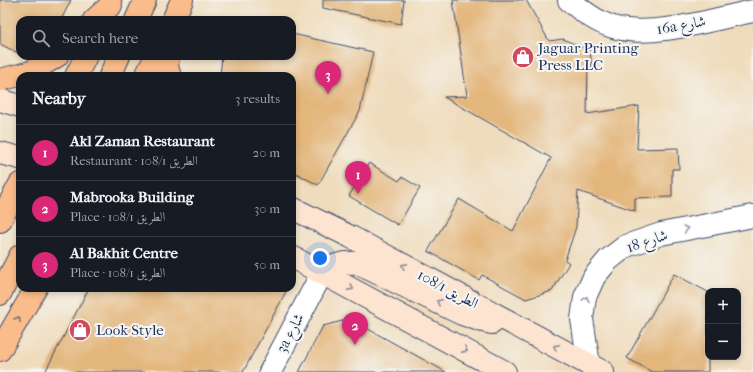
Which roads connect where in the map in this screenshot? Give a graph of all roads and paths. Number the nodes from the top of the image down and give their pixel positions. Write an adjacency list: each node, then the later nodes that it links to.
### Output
1 (145, 0): 6 (main road)
2 (569, 0): 4 (street, 16a شارع)
3 (109, 8): 5 (main road)
4 (753, 11)
5 (99, 16)
6 (138, 16)
7 (50, 60): 12 (main road)
8 (84, 60): 13 (main road)
9 (117, 60): 14 (main road)
10 (154, 60): 15 (main road)
11 (168, 60): 16 (main road)
12 (30, 72)
13 (78, 72)
14 (112, 72)
15 (148, 72)
16 (169, 72)
17 (16, 76): 18 (main road)
18 (0, 80)
19 (0, 100): 20 (street)
20 (16, 105)
21 (0, 153): 22 (street)
22 (16, 157)
23 (16, 191): 26 (main road)
24 (296, 210): 32 (street, 108/1 الطريق, one-way to 24)
25 (753, 216): 34 (street, شارع 18, one-way to 25)
26 (0, 221)
27 (296, 259): 29 (street)
28 (16, 264): 31 (main road)
29 (322, 273): 32 (street, one-way to 29); 35 (street, 3a شارع); 36 (street, one-way to 36)
30 (34, 292): 33 (main road, one-way to 30)
31 (0, 294)
32 (515, 325): 34 (street, 108/1 الطريق, one-way to 32)
33 (0, 350)
34 (596, 368)
35 (270, 372)
36 (505, 372)

